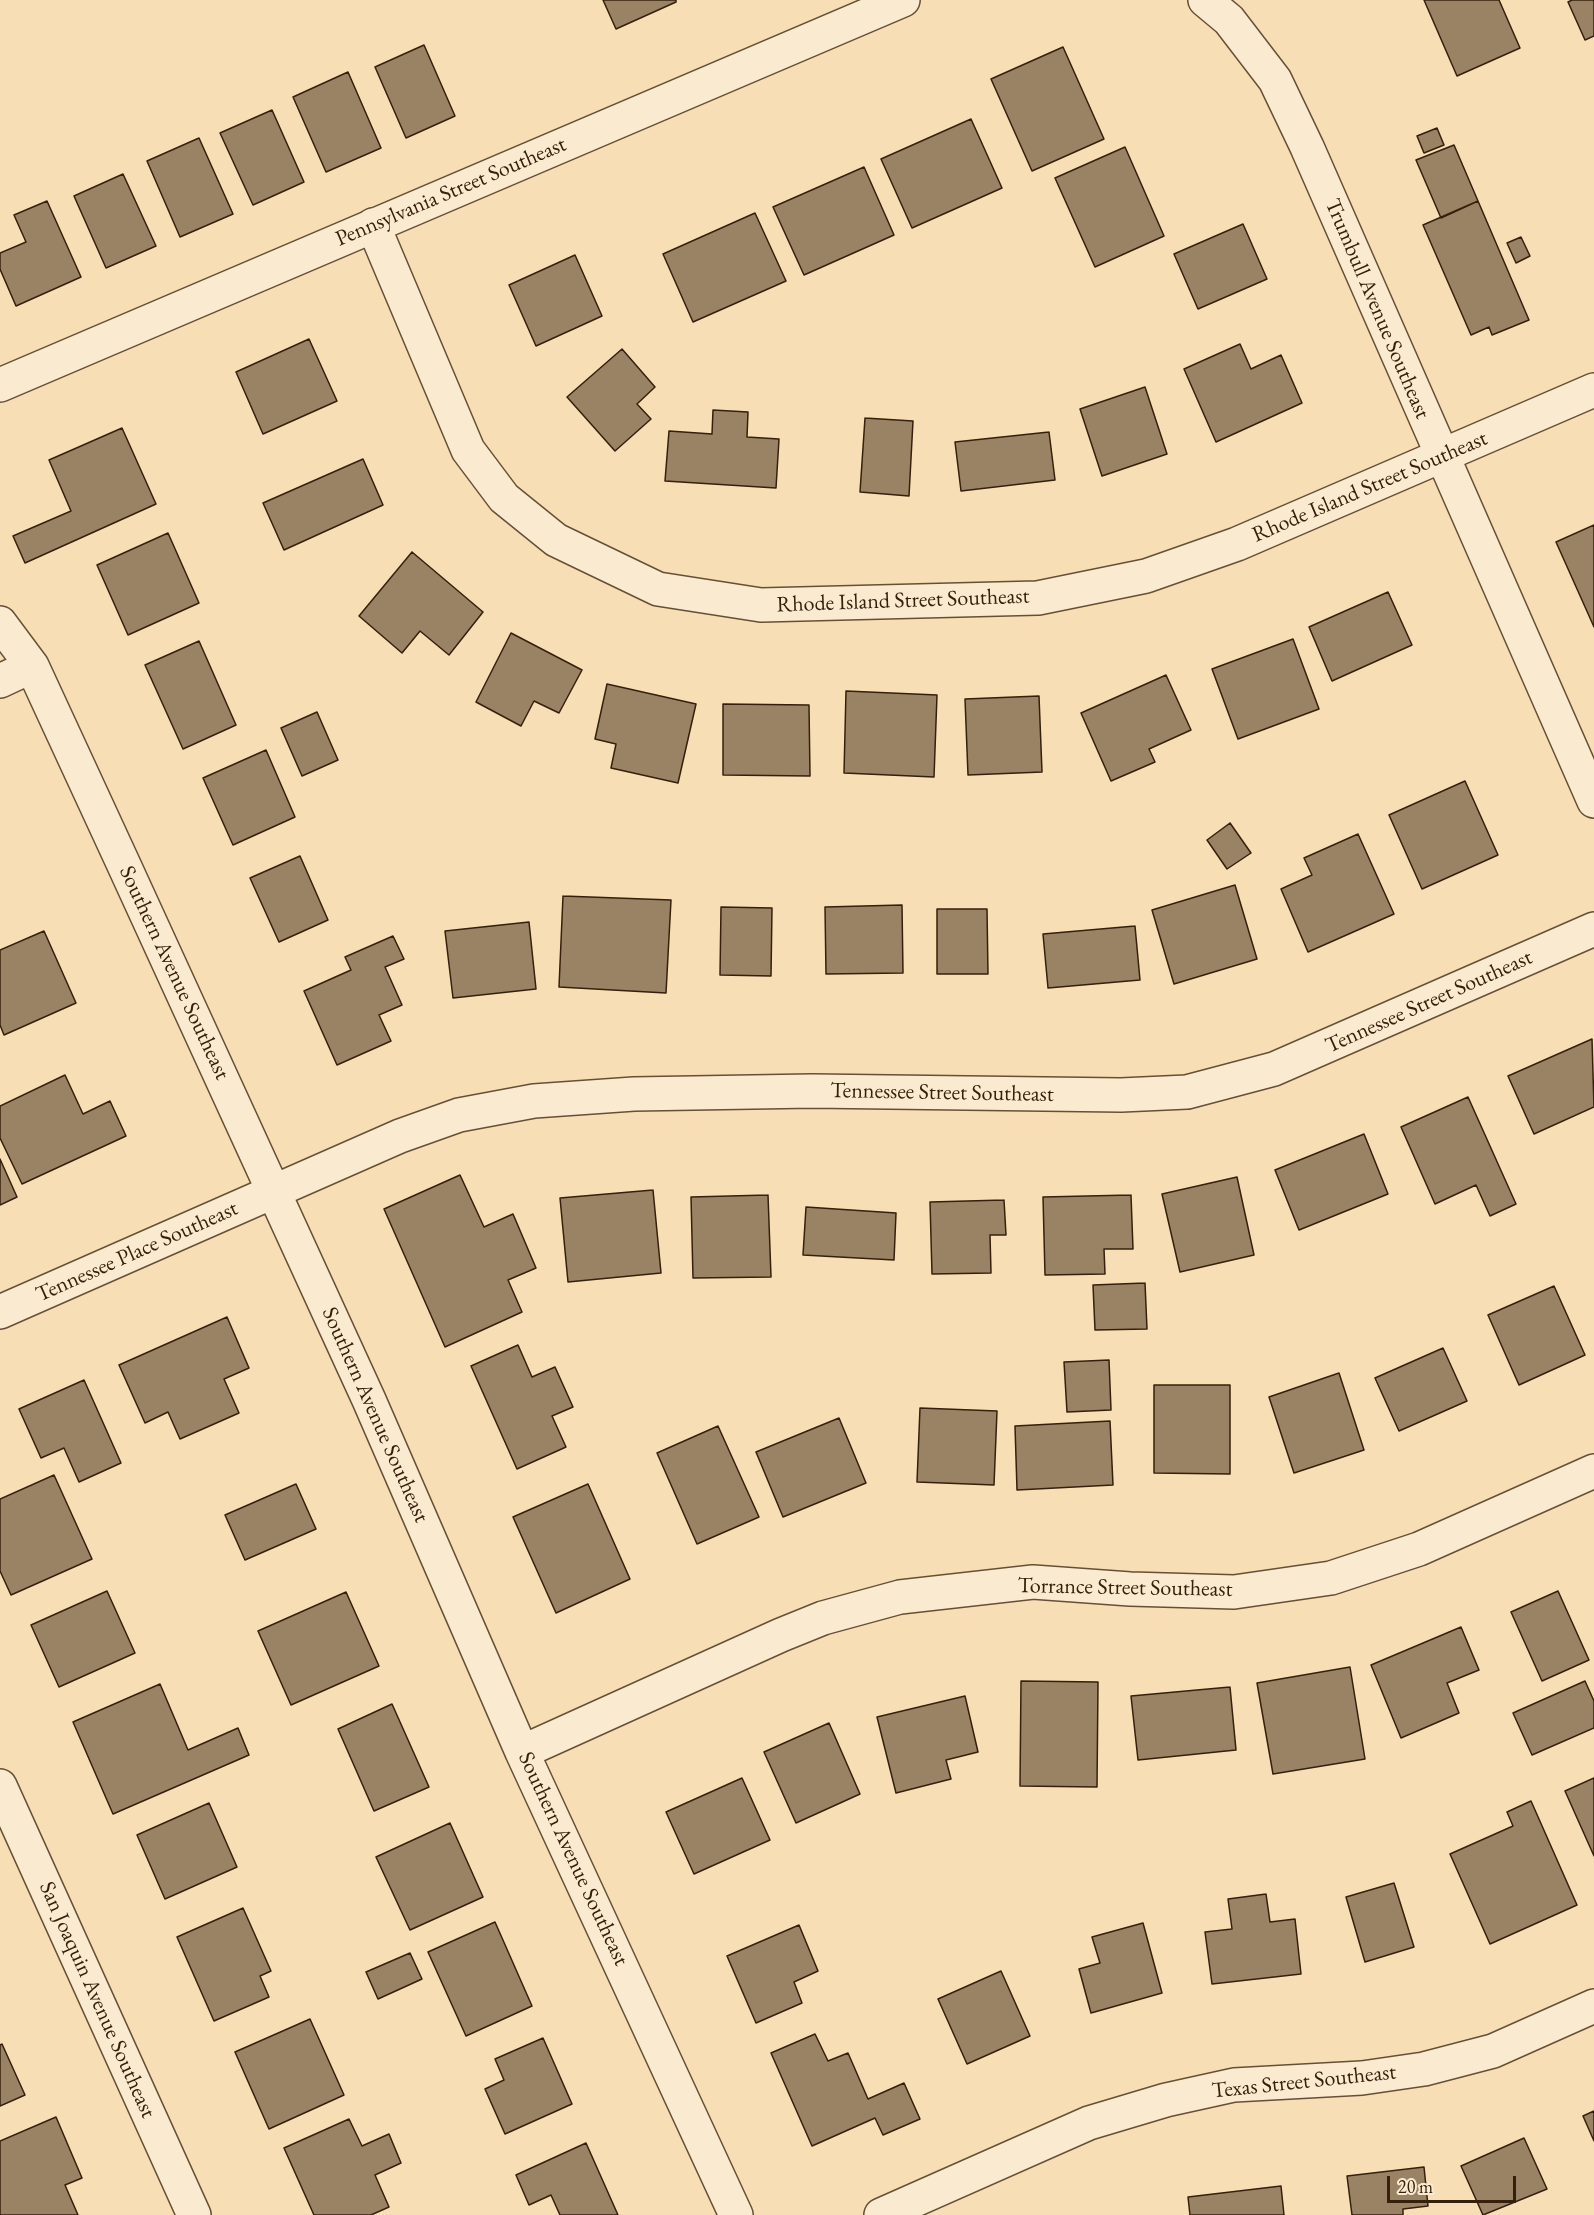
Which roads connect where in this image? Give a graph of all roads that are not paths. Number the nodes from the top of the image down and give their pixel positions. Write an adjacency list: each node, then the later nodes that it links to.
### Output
1 (903, 0): 3 (street, Pennsylvania Street Southeast)
2 (1205, 0): 6 (street, Trumbull Avenue Southeast)
3 (373, 225): 4 (street, Pennsylvania Street Southeast); 6 (street, Rhode Island Street Southeast)
4 (0, 386)
5 (1594, 390): 6 (street, Rhode Island Street Southeast)
6 (1442, 456): 10 (street, Trumbull Avenue Southeast)
7 (0, 623): 8 (street, Southern Avenue Southeast)
8 (32, 666): 9 (street); 12 (street, Southern Avenue Southeast)
9 (0, 681)
10 (1594, 801)
11 (1594, 929): 12 (street, Tennessee Street Southeast)
12 (274, 1191): 13 (street, Tennessee Place Southeast); 15 (street, Southern Avenue Southeast)
13 (0, 1312)
14 (1594, 1471): 15 (street, Torrance Street Southeast)
15 (522, 1752): 19 (street, Southern Avenue Southeast)
16 (0, 1786): 18 (street, San Joaquin Avenue Southeast)
17 (1594, 2006): 20 (street, Texas Street Southeast)
18 (194, 2215)
19 (736, 2215)
20 (881, 2215)

